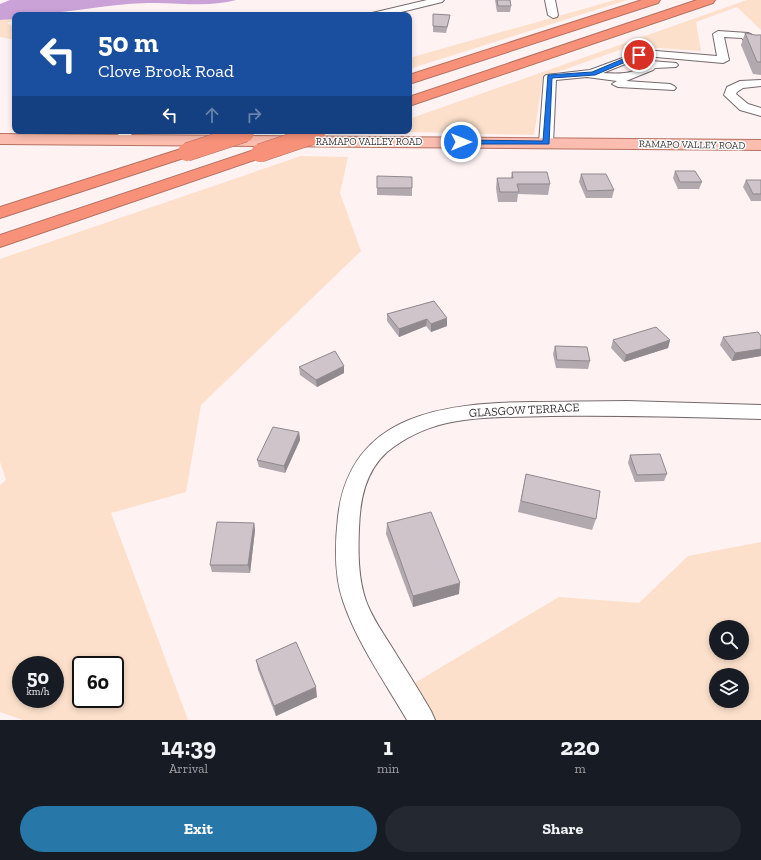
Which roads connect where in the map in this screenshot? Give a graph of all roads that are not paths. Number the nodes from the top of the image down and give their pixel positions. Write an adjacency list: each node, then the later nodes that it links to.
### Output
1 (439, 0): 5 (street)
2 (550, 0): 6 (street)
3 (654, 0): 15 (highway)
4 (709, 0): 18 (highway)
5 (389, 12)
6 (553, 15)
7 (751, 43): 10 (street)
8 (630, 58): 9 (street); 11 (street); 13 (street)
9 (704, 59): 10 (street); 11 (street)
10 (724, 60): 12 (street)
11 (651, 64): 13 (street)
12 (730, 73)
13 (588, 74): 14 (street)
14 (550, 77): 17 (street); 24 (street)
15 (412, 79)
16 (761, 83): 19 (street)
17 (670, 88)
18 (412, 101)
19 (761, 112)
20 (243, 134): 26 (highway, bridge)
21 (314, 134): 27 (highway, bridge)
22 (124, 136): 23 (main road, RAMAPO VALLEY ROAD); 24 (main road, RAMAPO VALLEY ROAD)
23 (0, 139)
24 (546, 143): 25 (main road, RAMAPO VALLEY ROAD)
25 (761, 145)
26 (0, 213)
27 (0, 241)
28 (761, 412): 29 (street, GLASGOW TERRACE)
29 (422, 720)

